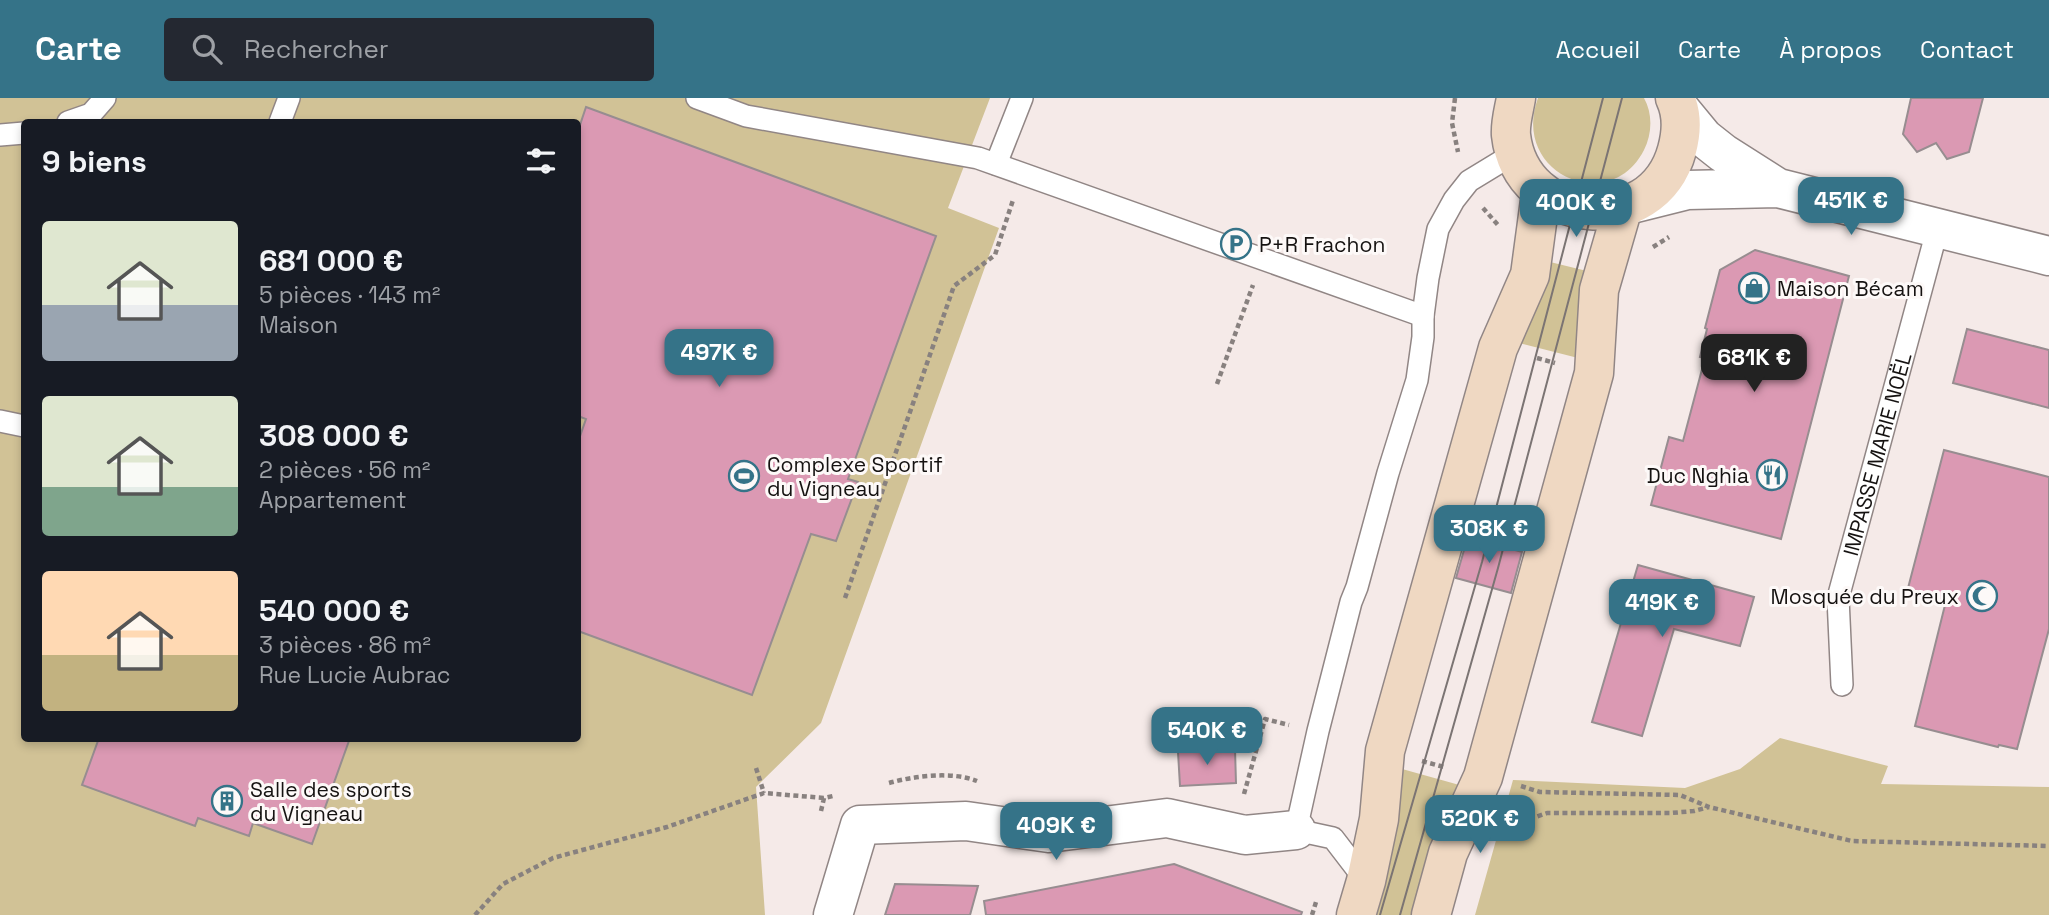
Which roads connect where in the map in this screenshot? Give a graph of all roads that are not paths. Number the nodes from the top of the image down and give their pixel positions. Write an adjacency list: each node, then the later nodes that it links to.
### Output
1 (105, 98): 7 (lane)
2 (289, 98): 8 (lane)
3 (697, 98): 12 (lane)
4 (1022, 98): 12 (lane)
5 (1516, 98): 11 (street)
6 (1678, 103): 13 (street); 15 (street)
7 (77, 119)
8 (281, 119)
9 (21, 133): 10 (lane)
10 (0, 135)
11 (1515, 153): 14 (street); 18 (lane)
12 (996, 164): 18 (lane)
13 (1778, 188): 15 (street); 16 (street)
14 (1541, 192): 15 (street); 23 (street)
15 (1629, 205): 25 (street)
16 (1938, 227): 17 (street); 21 (lane, IMPASSE MARIE NOËL)
17 (2049, 256)
18 (1423, 316): 22 (lane)
19 (0, 421): 20 (lane)
20 (21, 425)
21 (1842, 685)
22 (1296, 830): 23 (lane); 24 (street)
23 (1361, 898)
24 (833, 915)
25 (1431, 915)

